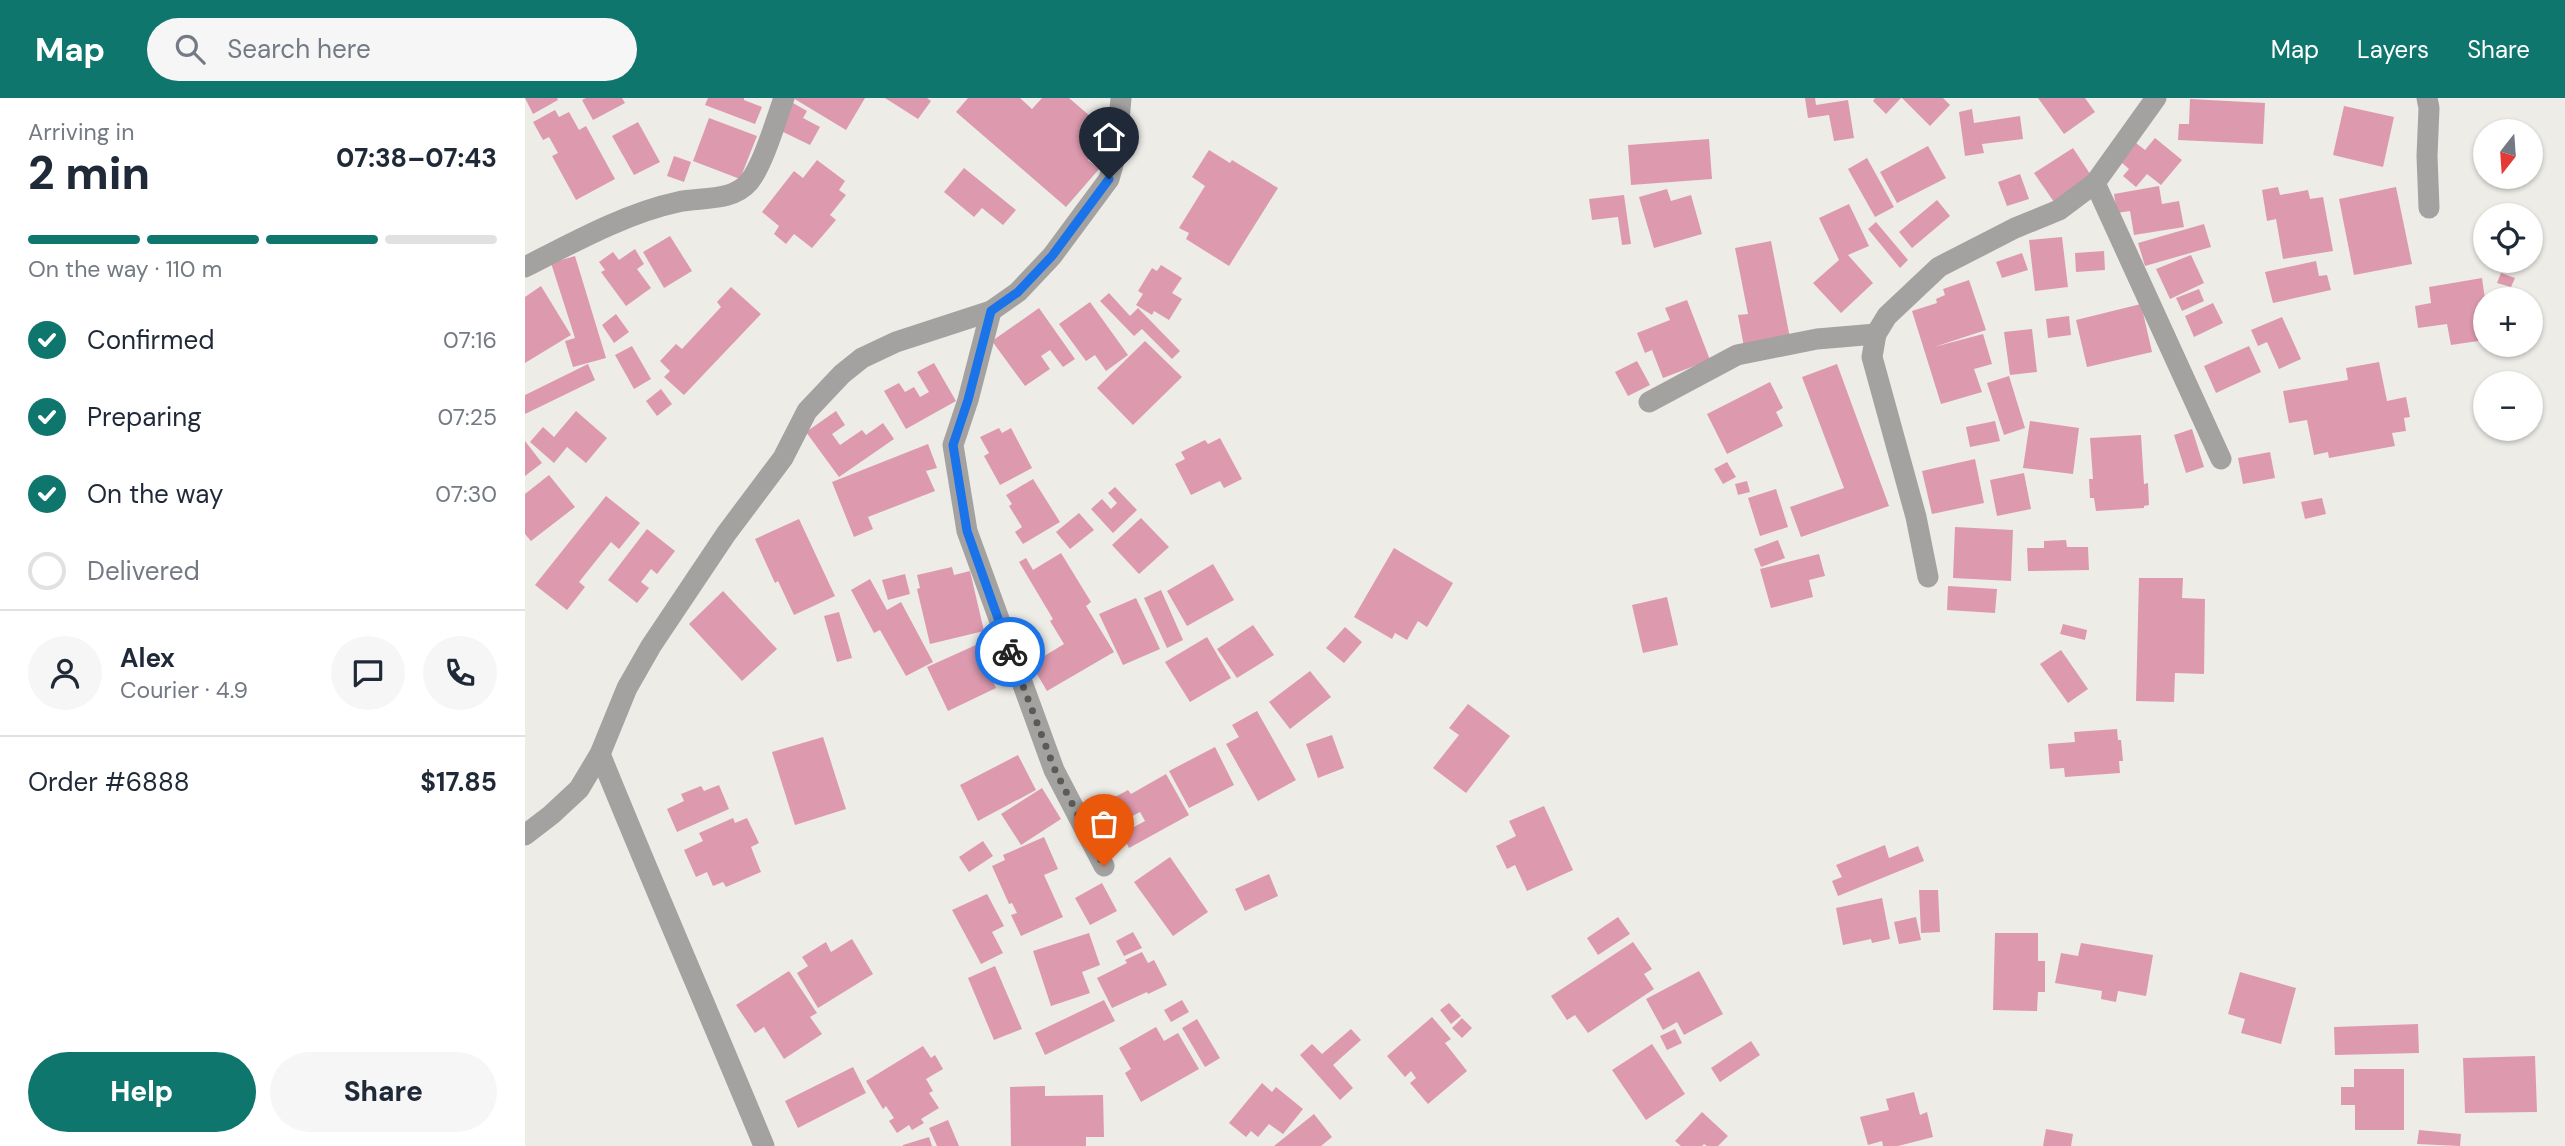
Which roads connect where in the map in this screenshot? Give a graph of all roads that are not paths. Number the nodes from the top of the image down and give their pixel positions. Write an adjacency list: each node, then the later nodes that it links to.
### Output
1 (784, 98): 7 (street)
2 (1121, 98): 8 (street)
3 (2156, 98): 5 (street)
4 (2427, 98): 6 (street)
5 (2095, 183): 9 (street); 11 (street)
6 (2429, 208)
7 (525, 267)
8 (991, 311): 13 (street); 15 (street)
9 (1876, 334): 10 (street); 12 (street)
10 (1649, 402)
11 (2221, 459)
12 (1929, 577)
13 (600, 754): 14 (street); 16 (street)
14 (525, 835)
15 (1104, 866)
16 (764, 1146)

